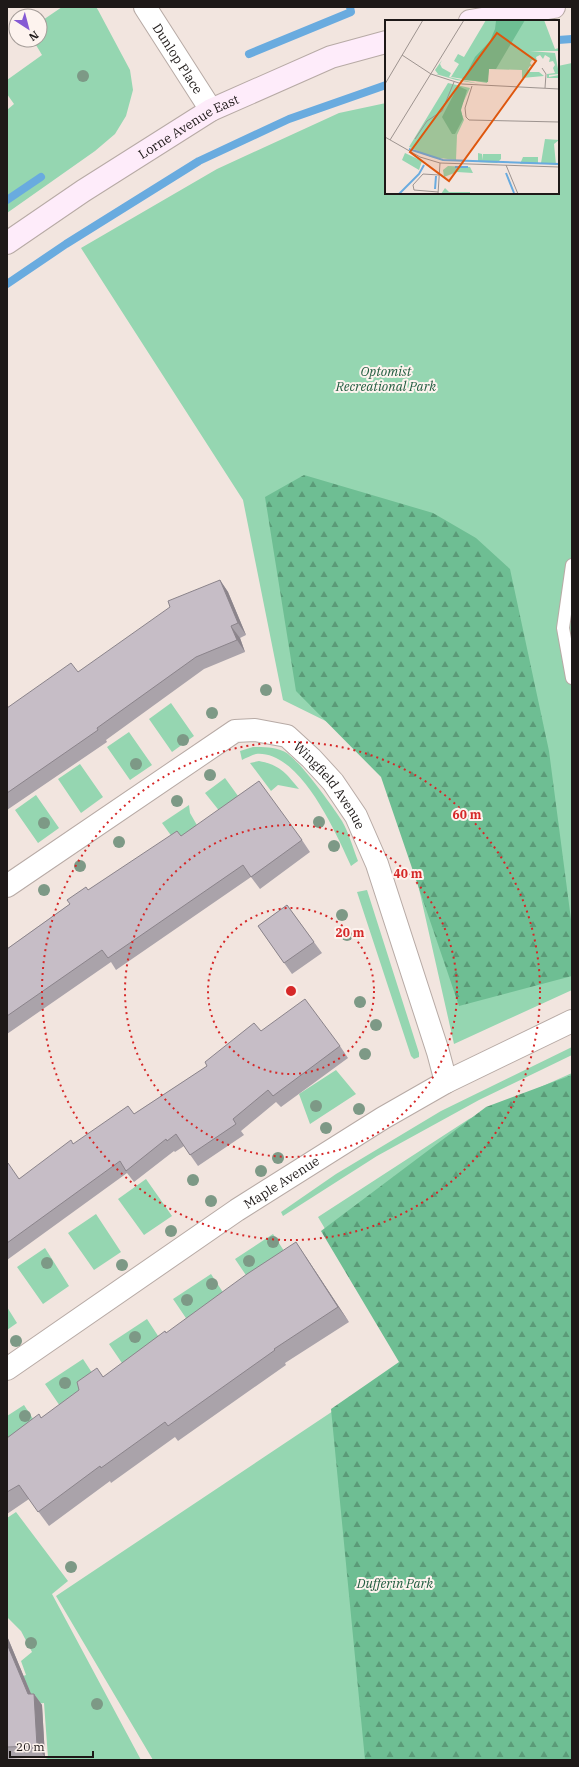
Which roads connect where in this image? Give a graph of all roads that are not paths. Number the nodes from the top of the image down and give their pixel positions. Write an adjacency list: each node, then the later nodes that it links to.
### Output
1 (145, 7): 5 (street, Dunlop Place)
2 (554, 7): 3 (main road)
3 (476, 20)
4 (385, 42): 5 (main road, Lorne Avenue East)
5 (211, 110): 6 (main road, Lorne Avenue East)
6 (7, 243)
7 (572, 565): 8 (lane)
8 (572, 678)
9 (7, 886): 11 (street, Wingfield Avenue)
10 (572, 1021): 11 (street, Maple Avenue)
11 (446, 1082): 12 (street, Maple Avenue)
12 (7, 1369)

